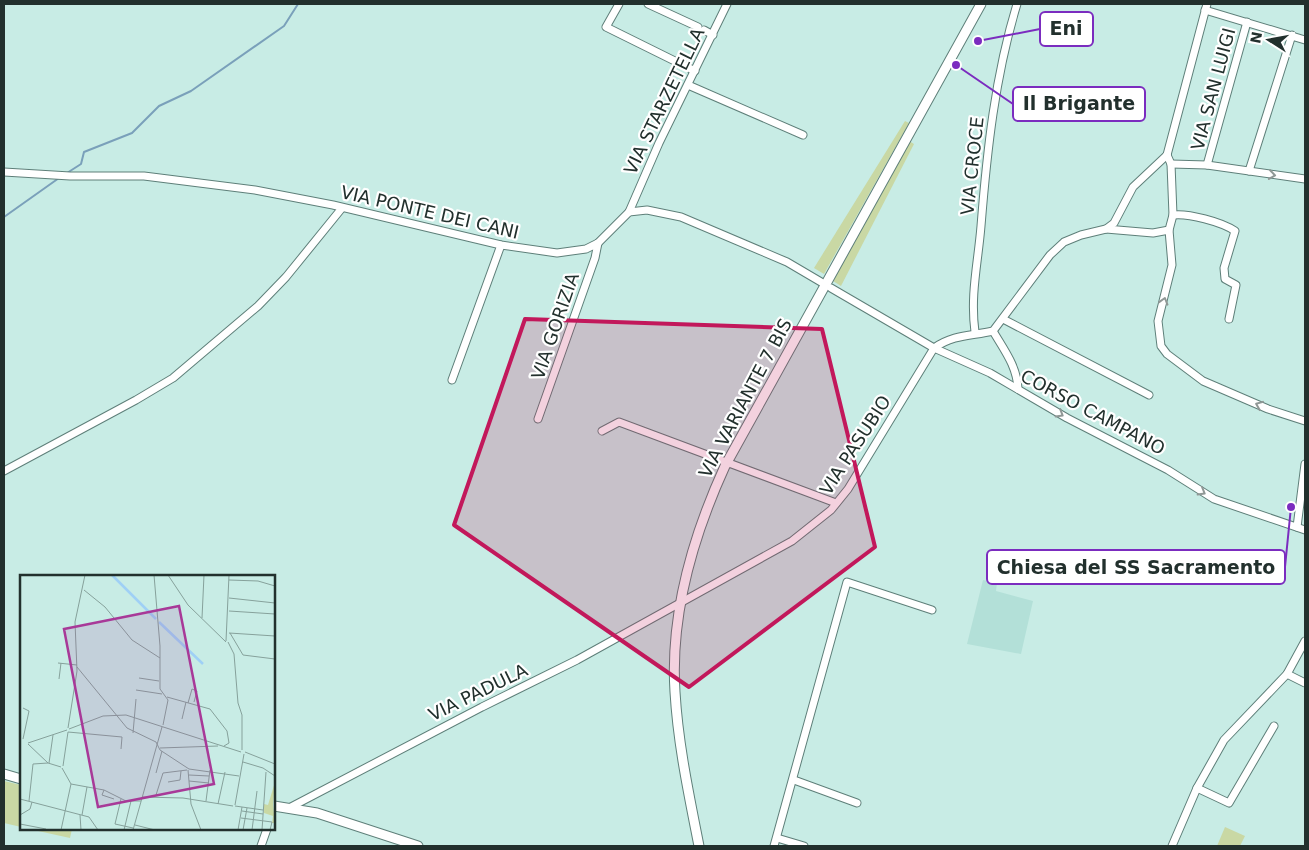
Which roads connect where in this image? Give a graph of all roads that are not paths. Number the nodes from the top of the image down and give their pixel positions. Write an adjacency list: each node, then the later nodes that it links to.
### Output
1 (619, 4): 11 (street)
2 (648, 4): 8 (street)
3 (727, 4): 8 (street, VIA STARZETELLA)
4 (981, 4): 40 (main road, VIA VARIANTE 7 BIS)
5 (1016, 4): 32 (street, VIA CROCE)
6 (1206, 7): 7 (street); 14 (street)
7 (1247, 22): 9 (street); 16 (street, VIA SAN LUIGI)
8 (713, 35): 11 (street, VIA STARZETELLA)
9 (1292, 35): 10 (street); 17 (street)
10 (1305, 40)
11 (695, 71): 12 (street, VIA STARZETELLA)
12 (688, 85): 13 (street); 21 (street, VIA STARZETELLA)
13 (803, 135)
14 (1167, 155): 15 (street); 23 (street)
15 (1172, 164): 16 (street); 22 (street)
16 (1207, 165): 17 (street)
17 (1249, 171): 19 (street, one-way to 19)
18 (4, 172): 20 (street, VIA PONTE DEI CANI)
19 (1305, 179)
20 (342, 208): 26 (street, VIA PONTE DEI CANI); 42 (street)
21 (629, 212): 25 (street, VIA PONTE DEI CANI); 27 (street)
22 (1173, 215): 24 (street); 30 (street)
23 (1106, 229): 24 (street); 29 (street)
24 (1169, 230): 38 (street, one-way to 24)
25 (598, 243): 26 (street, VIA PONTE DEI CANI); 37 (street, VIA GORIZIA)
26 (501, 245): 34 (street)
27 (821, 282)
28 (832, 288): 33 (street, CORSO CAMPANO)
29 (1003, 319): 31 (street); 36 (street)
30 (1229, 319)
31 (993, 331): 32 (street); 35 (street)
32 (975, 332): 33 (street)
33 (934, 348): 35 (street, CORSO CAMPANO); 43 (street, VIA PASUBIO)
34 (452, 380)
35 (1018, 389): 44 (street, CORSO CAMPANO, one-way to 44)
36 (1149, 395)
37 (538, 419)
38 (1305, 421)
39 (602, 431): 40 (street)
40 (727, 463): 43 (street); 46 (main road, VIA VARIANTE 7 BIS)
41 (1305, 464): 44 (street)
42 (4, 471)
43 (836, 504): 46 (street, VIA PASUBIO)
44 (1297, 527): 45 (street, CORSO CAMPANO)
45 (1305, 530)
46 (681, 604): 58 (street, VIA PADULA); 63 (main road, VIA VARIANTE 7 BIS)
47 (932, 610): 54 (street)
48 (1305, 641): 49 (street)
49 (1287, 674): 50 (street); 55 (street)
50 (1305, 683)
51 (1274, 726): 55 (street)
52 (4, 774): 53 (main road)
53 (20, 779)
54 (794, 780): 56 (street); 60 (street)
55 (1197, 788): 66 (street)
56 (857, 803)
57 (275, 808): 58 (main road)
58 (289, 808): 62 (main road)
59 (267, 830): 61 (street)
60 (777, 838): 64 (street); 65 (street)
61 (261, 846)
62 (418, 846)
63 (699, 846)
64 (774, 846)
65 (804, 846)
66 (1172, 846)

